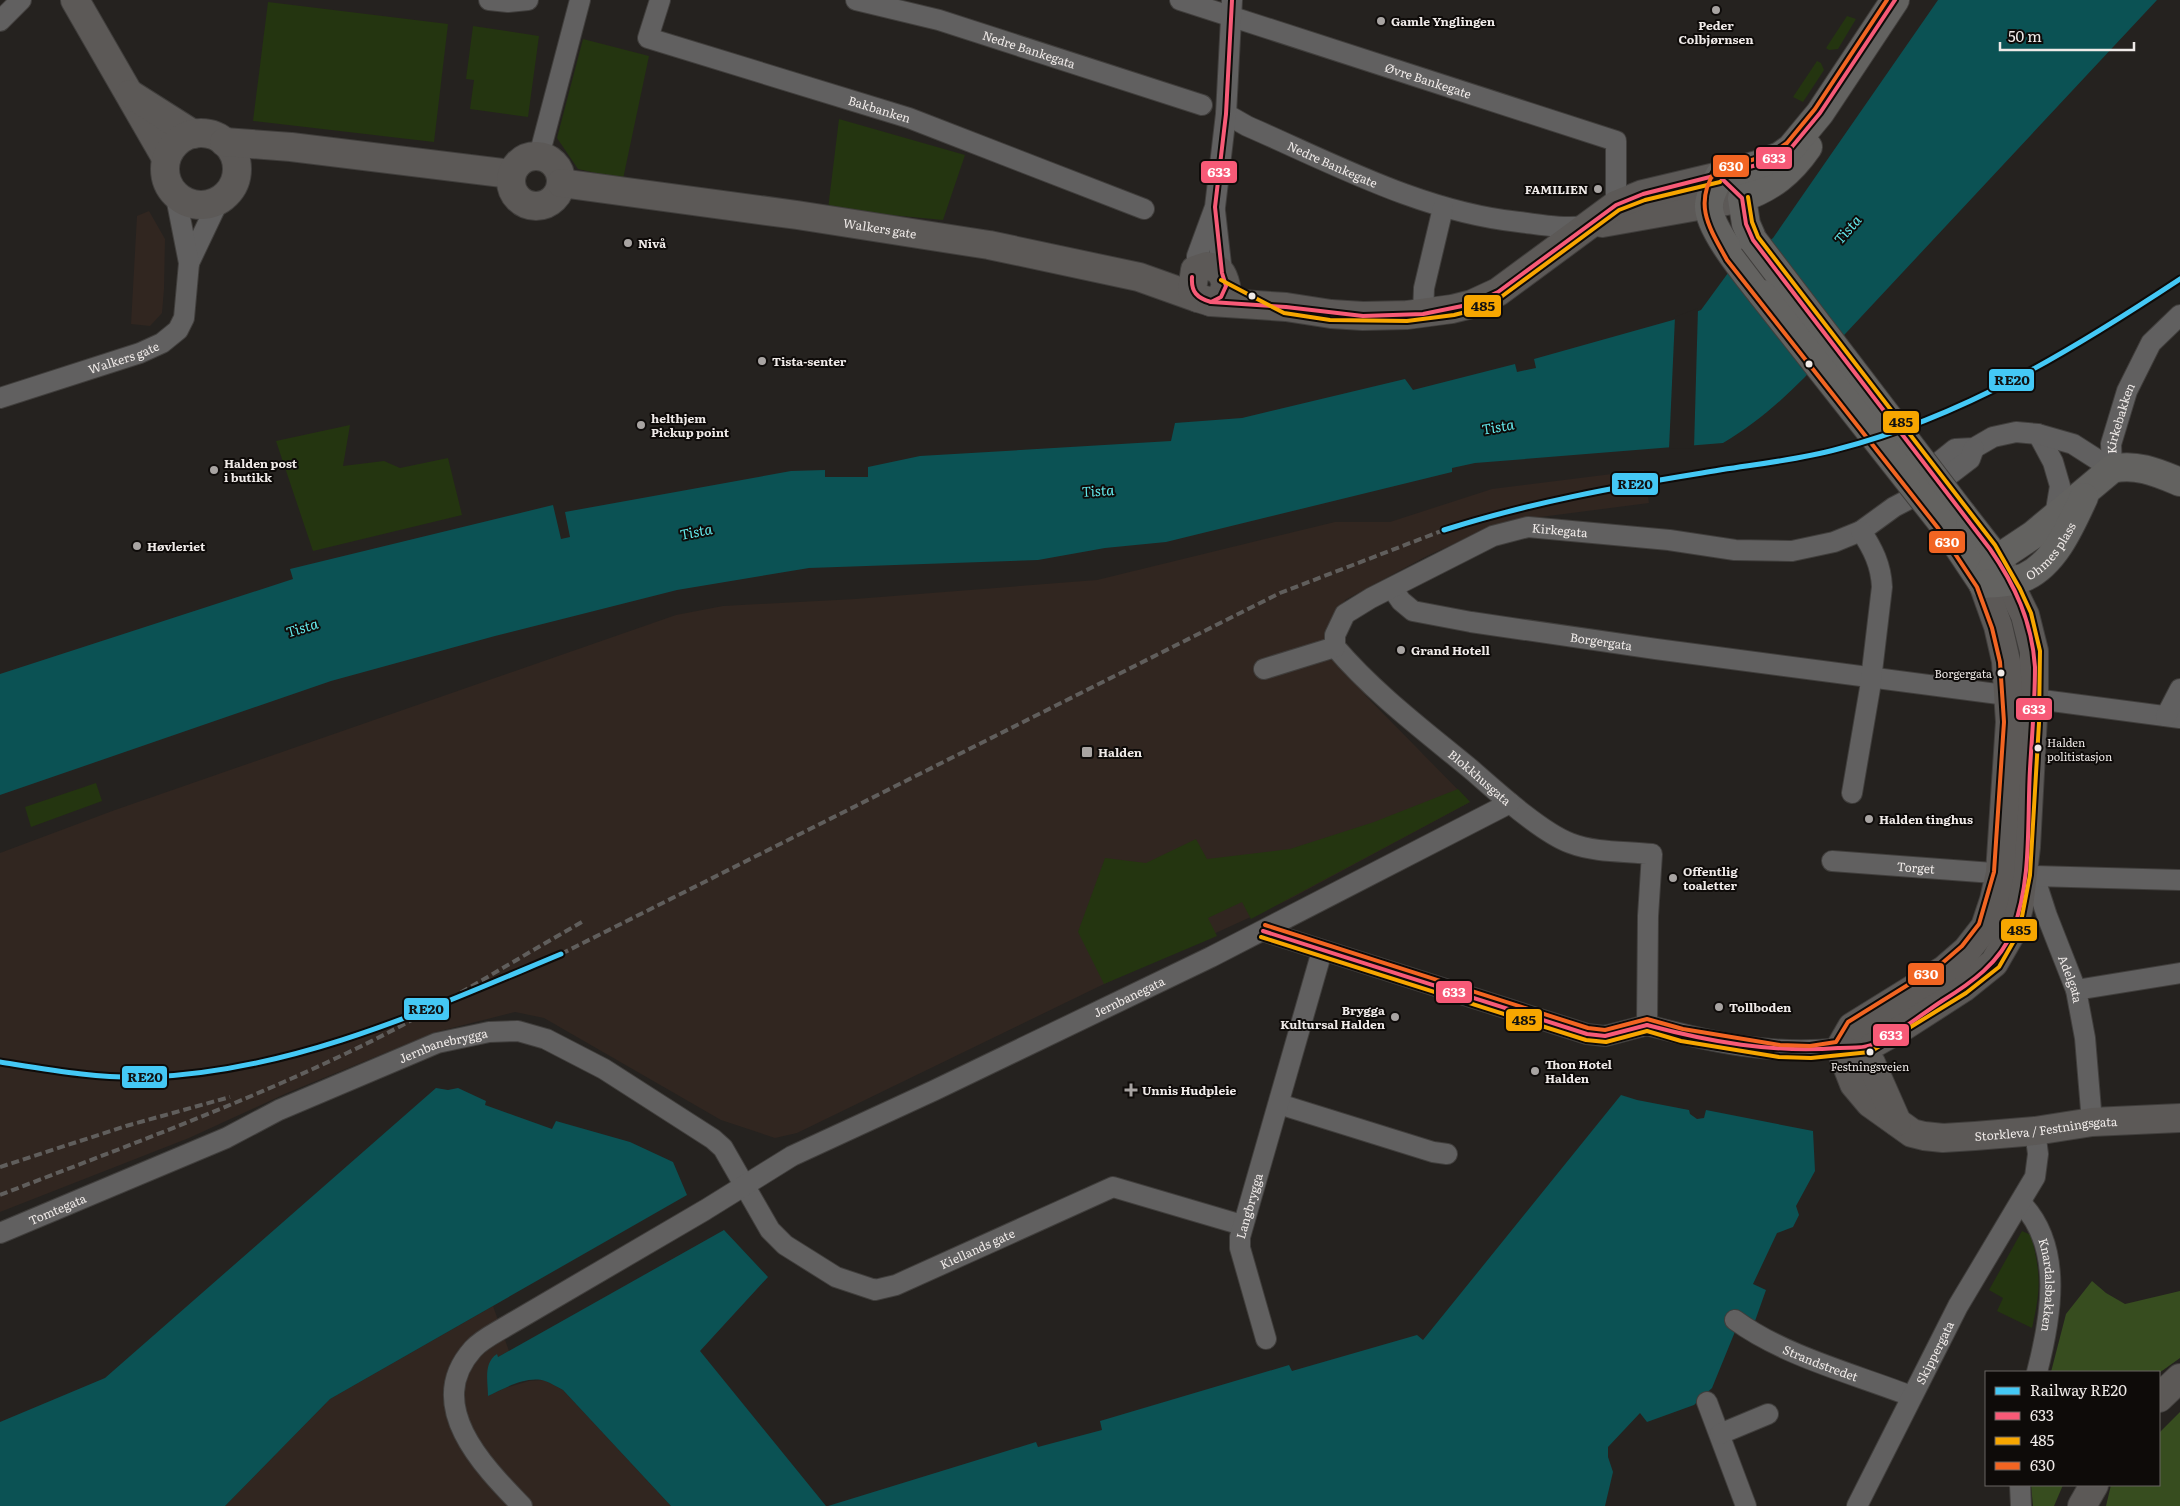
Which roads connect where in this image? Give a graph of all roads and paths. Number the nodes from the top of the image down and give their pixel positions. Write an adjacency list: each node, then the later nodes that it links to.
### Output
1 (21, 0): 12 (street)
2 (75, 0): 13 (street)
3 (489, 0): 4 (street)
4 (528, 0)
5 (580, 0): 20 (street)
6 (660, 0): 32 (street, Bakbanken)
7 (856, 0): 10 (street, Nedre Bankegata)
8 (1180, 0): 11 (street, Øvre Bankegate)
9 (1895, 0): 15 (main road)
10 (912, 7): 14 (street, Nedre Bankegata)
11 (1232, 9): 16 (street); 29 (street, Øvre Bankegate)
12 (0, 21)
13 (126, 91): 17 (street); 21 (street)
14 (1202, 104)
15 (1820, 113): 24 (main road); 27 (main road)
16 (1226, 114): 31 (street, Nedre Bankegate); 36 (street)
17 (193, 134): 18 (street); 21 (street)
18 (224, 142): 19 (street); 22 (street)
19 (291, 147): 22 (street); 23 (street)
20 (540, 156): 23 (street); 25 (street)
21 (166, 158): 26 (street)
22 (237, 168): 28 (street)
23 (511, 174): 25 (street)
24 (1719, 176): 27 (street); 29 (street); 30 (main road)
25 (561, 183): 37 (street, Walkers gate)
26 (176, 197): 28 (street); 35 (street, Walkers gate)
27 (1742, 198): 30 (street); 34 (main road)
28 (218, 202): 35 (street, Walkers gate)
29 (1616, 205): 33 (street)
30 (1709, 205): 33 (street); 34 (main road)
31 (1443, 208): 33 (street, Nedre Bankegate); 40 (street)
32 (1144, 209)
33 (1591, 225): 40 (street)
34 (1742, 248): 49 (main road, bridge)
35 (190, 263): 42 (street, Walkers gate)
36 (1209, 271): 37 (street); 38 (street); 39 (street)
37 (1157, 282): 38 (street)
38 (1204, 300): 39 (street)
39 (1286, 307): 40 (street)
40 (1423, 314)
41 (2180, 315): 44 (street, Kirkebakken)
42 (0, 398)
43 (2038, 434): 44 (street, Kirkegata); 47 (street); 48 (street, Kirkegata)
44 (2112, 468): 45 (main road, Kirkebakken); 46 (main road, Ohmes plass)
45 (2180, 482)
46 (2088, 490): 47 (main road, Ohmes plass); 49 (main road, Ohmes plass)
47 (2055, 516): 49 (main road, Ohmes plass)
48 (1861, 531): 50 (street, Kirkegata); 53 (street)
49 (1997, 575): 55 (street)
50 (1392, 588): 51 (street, Kirkegata); 53 (street, Borgergata)
51 (1335, 647): 52 (street); 58 (street, Blokkhusgata)
52 (1264, 669)
53 (1870, 676): 55 (street, Borgergata); 57 (street)
54 (2180, 688): 56 (street)
55 (2022, 697): 56 (street, Borgergata); 60 (street)
56 (2173, 717)
57 (1852, 793)
58 (1510, 803): 62 (street, Jernbanegata); 66 (street, Blokkhusgata)
59 (1832, 862): 60 (street, Torget)
60 (2019, 874): 61 (street, Torget); 65 (street, Adelgata); 67 (street)
61 (2180, 880)
62 (1262, 931): 63 (street); 74 (street, Jernbanegata)
63 (1322, 951): 66 (street); 68 (street, Langbrygga)
64 (2180, 973): 65 (street)
65 (2076, 990): 70 (street, Adelgata)
66 (1647, 1025): 67 (street)
67 (1840, 1048): 71 (street, Storkleva / Festningsgata)
68 (1279, 1104): 72 (street); 76 (street, Langbrygga)
69 (2180, 1118): 70 (street, Storkleva / Festningsgata)
70 (2092, 1122): 71 (street, Storkleva / Festningsgata)
71 (2035, 1131): 75 (street, Skippergata)
72 (1447, 1154)
73 (115, 1185): 74 (street, Jernbanebrygga); 77 (street, Tomtegata)
74 (746, 1185): 76 (street, Kiellands gate); 89 (street, Jernbanegata)
75 (2021, 1203): 80 (street, Knardalsbakken); 82 (street, Skippergata)
76 (1242, 1225): 79 (street, Langbrygga)
77 (0, 1234)
78 (1735, 1320): 82 (street, Strandstredet)
79 (1266, 1339)
80 (2037, 1371)
81 (2180, 1378): 83 (street)
82 (1912, 1396): 91 (street, Skippergata)
83 (2160, 1397)
84 (1707, 1402): 86 (street)
85 (1768, 1414): 86 (street)
86 (1720, 1434): 90 (street)
87 (2020, 1486): 92 (street)
88 (2093, 1486): 93 (street)
89 (522, 1506)
90 (1746, 1506)
91 (1857, 1506)
92 (2021, 1506)
93 (2082, 1506)

